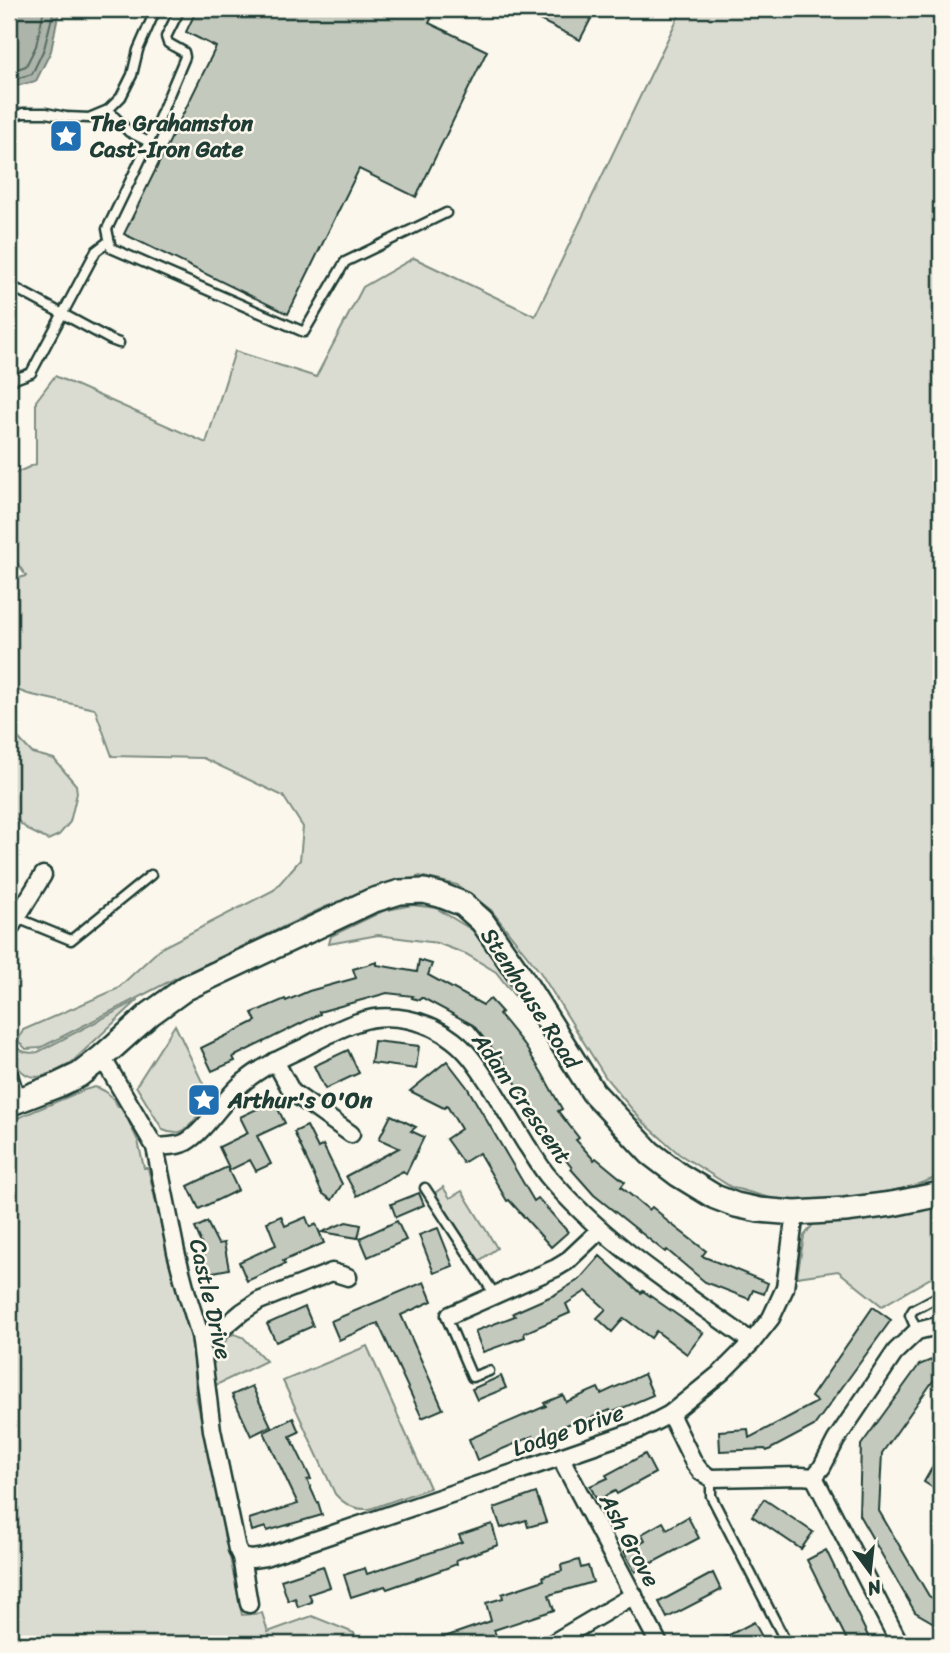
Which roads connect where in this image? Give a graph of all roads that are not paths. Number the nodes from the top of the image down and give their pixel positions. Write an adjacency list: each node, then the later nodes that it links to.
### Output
1 (156, 9): 3 (lane)
2 (180, 9): 5 (lane)
3 (108, 110): 4 (lane); 5 (lane)
4 (9, 117)
5 (149, 142): 7 (lane)
6 (446, 213): 7 (lane)
7 (109, 241): 9 (lane)
8 (9, 285): 9 (lane)
9 (62, 314): 10 (lane); 11 (lane)
10 (119, 343)
11 (9, 381)
12 (43, 875): 14 (street)
13 (151, 875): 14 (lane)
14 (12, 924)
15 (102, 1057): 18 (street, Stenhouse Road); 20 (street, Castle Drive); 23 (street, Stenhouse Road)
16 (275, 1061): 19 (street); 20 (street, Adam Crescent); 24 (street, Adam Crescent)
17 (9, 1075): 18 (street)
18 (13, 1102)
19 (351, 1134)
20 (155, 1147): 31 (street, Castle Drive)
21 (425, 1188): 26 (lane)
22 (941, 1194): 23 (street, Stenhouse Road)
23 (795, 1213): 32 (street, Lodge Drive)
24 (600, 1230): 26 (street); 32 (street, Adam Crescent)
25 (348, 1277): 31 (street)
26 (495, 1295): 28 (street)
27 (941, 1295): 30 (lane)
28 (450, 1315): 33 (lane)
29 (941, 1325): 30 (street)
30 (918, 1331): 36 (street)
31 (200, 1335): 38 (street, Castle Drive)
32 (752, 1342): 34 (street, Lodge Drive)
33 (489, 1371)
34 (670, 1414): 35 (street, Lodge Drive); 37 (street)
35 (563, 1456): 38 (street, Lodge Drive); 39 (street, Ash Grove)
36 (814, 1477): 37 (street); 44 (street)
37 (711, 1478): 43 (lane)
38 (241, 1557): 40 (street, Castle Drive)
39 (634, 1595): 41 (street); 42 (street, Ash Grove)
40 (249, 1604)
41 (551, 1644)
42 (659, 1644)
43 (787, 1644)
44 (900, 1644)

